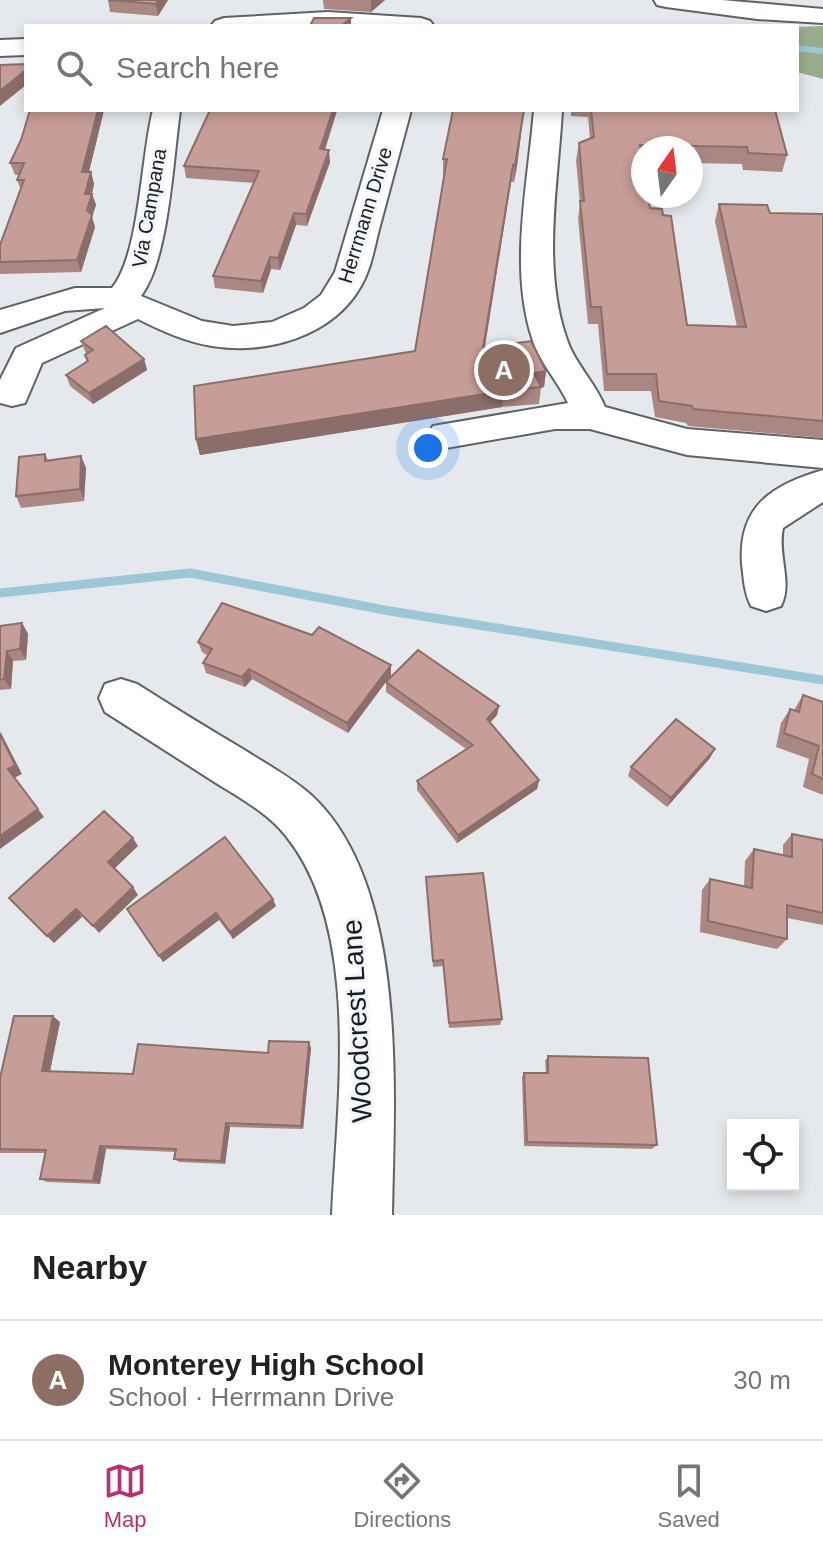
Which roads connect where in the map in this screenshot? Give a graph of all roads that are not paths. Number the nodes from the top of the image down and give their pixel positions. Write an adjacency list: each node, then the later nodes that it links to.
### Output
1 (666, 0): 2 (street)
2 (823, 16)
3 (425, 19): 4 (street)
4 (254, 24)
5 (24, 47): 6 (street)
6 (0, 48)
7 (166, 112): 10 (street, Via Campana)
8 (396, 112): 10 (street, Herrmann Drive)
9 (548, 112): 13 (street)
10 (130, 302): 11 (street, Herrmann Drive); 12 (street)
11 (0, 322)
12 (12, 394)
13 (590, 416): 14 (street); 15 (street)
14 (446, 435)
15 (823, 454)
16 (823, 484): 17 (street)
17 (766, 594)
18 (121, 698): 19 (street, Woodcrest Lane)
19 (362, 1215)

